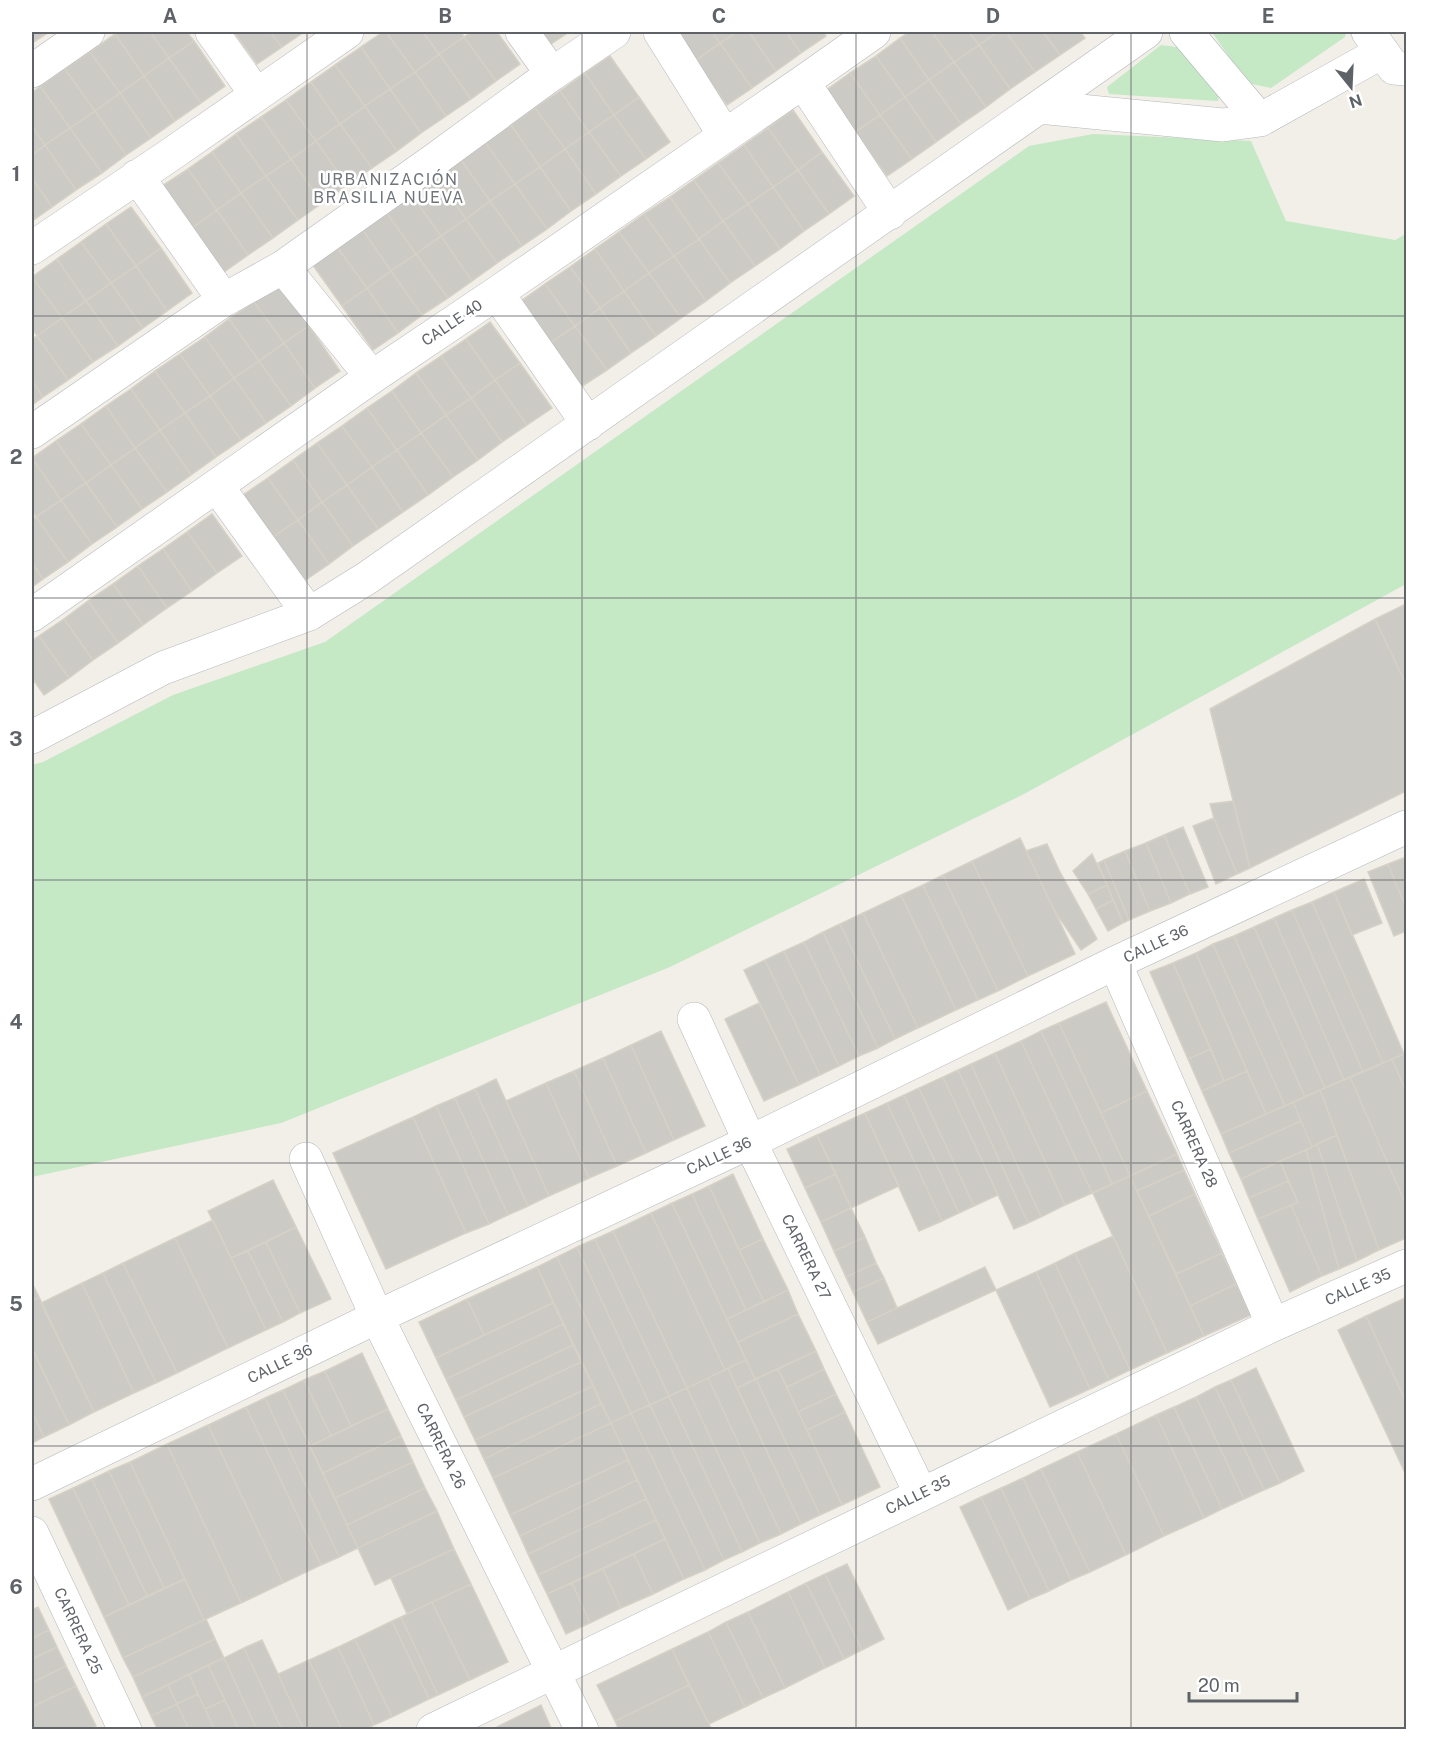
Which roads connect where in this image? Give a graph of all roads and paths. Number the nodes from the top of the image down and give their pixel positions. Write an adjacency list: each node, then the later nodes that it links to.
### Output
1 (88, 32): 11 (street)
2 (212, 32): 14 (street)
3 (346, 32): 14 (street)
4 (522, 32): 12 (street)
5 (614, 32): 12 (street)
6 (660, 32): 17 (street)
7 (874, 32): 13 (street, CALLE 40)
8 (1146, 32): 15 (street)
9 (1186, 32): 16 (street)
10 (1386, 51): 16 (street)
11 (32, 71)
12 (552, 74): 21 (street)
13 (803, 82): 17 (street, CALLE 40); 19 (street)
14 (256, 94): 18 (street)
15 (1039, 107): 16 (street); 19 (street)
16 (1260, 120)
17 (725, 136): 22 (street, CALLE 40)
18 (137, 176): 20 (street); 23 (street)
19 (890, 213): 25 (street)
20 (32, 248)
21 (283, 267): 23 (street); 24 (street)
22 (497, 293): 24 (street, CALLE 40); 25 (street)
23 (224, 300): 26 (street)
24 (372, 377): 27 (street, CALLE 40)
25 (588, 424): 28 (street)
26 (32, 432)
27 (217, 486): 28 (street); 29 (street, CALLE 40)
28 (309, 614): 30 (street)
29 (32, 615)
30 (32, 736)
31 (1407, 827): 32 (street, CALLE 36)
32 (1115, 963): 34 (street, CALLE 36); 38 (street, CARRERA 28)
33 (694, 1019): 34 (street, CARRERA 27)
34 (750, 1142): 37 (street, CALLE 36); 40 (street, CARRERA 27)
35 (306, 1159): 37 (street, CARRERA 26)
36 (1407, 1266): 38 (street, CALLE 35)
37 (377, 1317): 39 (street, CALLE 36); 42 (street, CARRERA 26)
38 (1274, 1325): 40 (street, CALLE 35)
39 (32, 1484)
40 (921, 1494): 42 (street, CALLE 35)
41 (32, 1533): 43 (street, CARRERA 25)
42 (554, 1672): 44 (street, CALLE 35); 45 (street, CARRERA 26)
43 (125, 1730)
44 (433, 1730)
45 (582, 1730)

